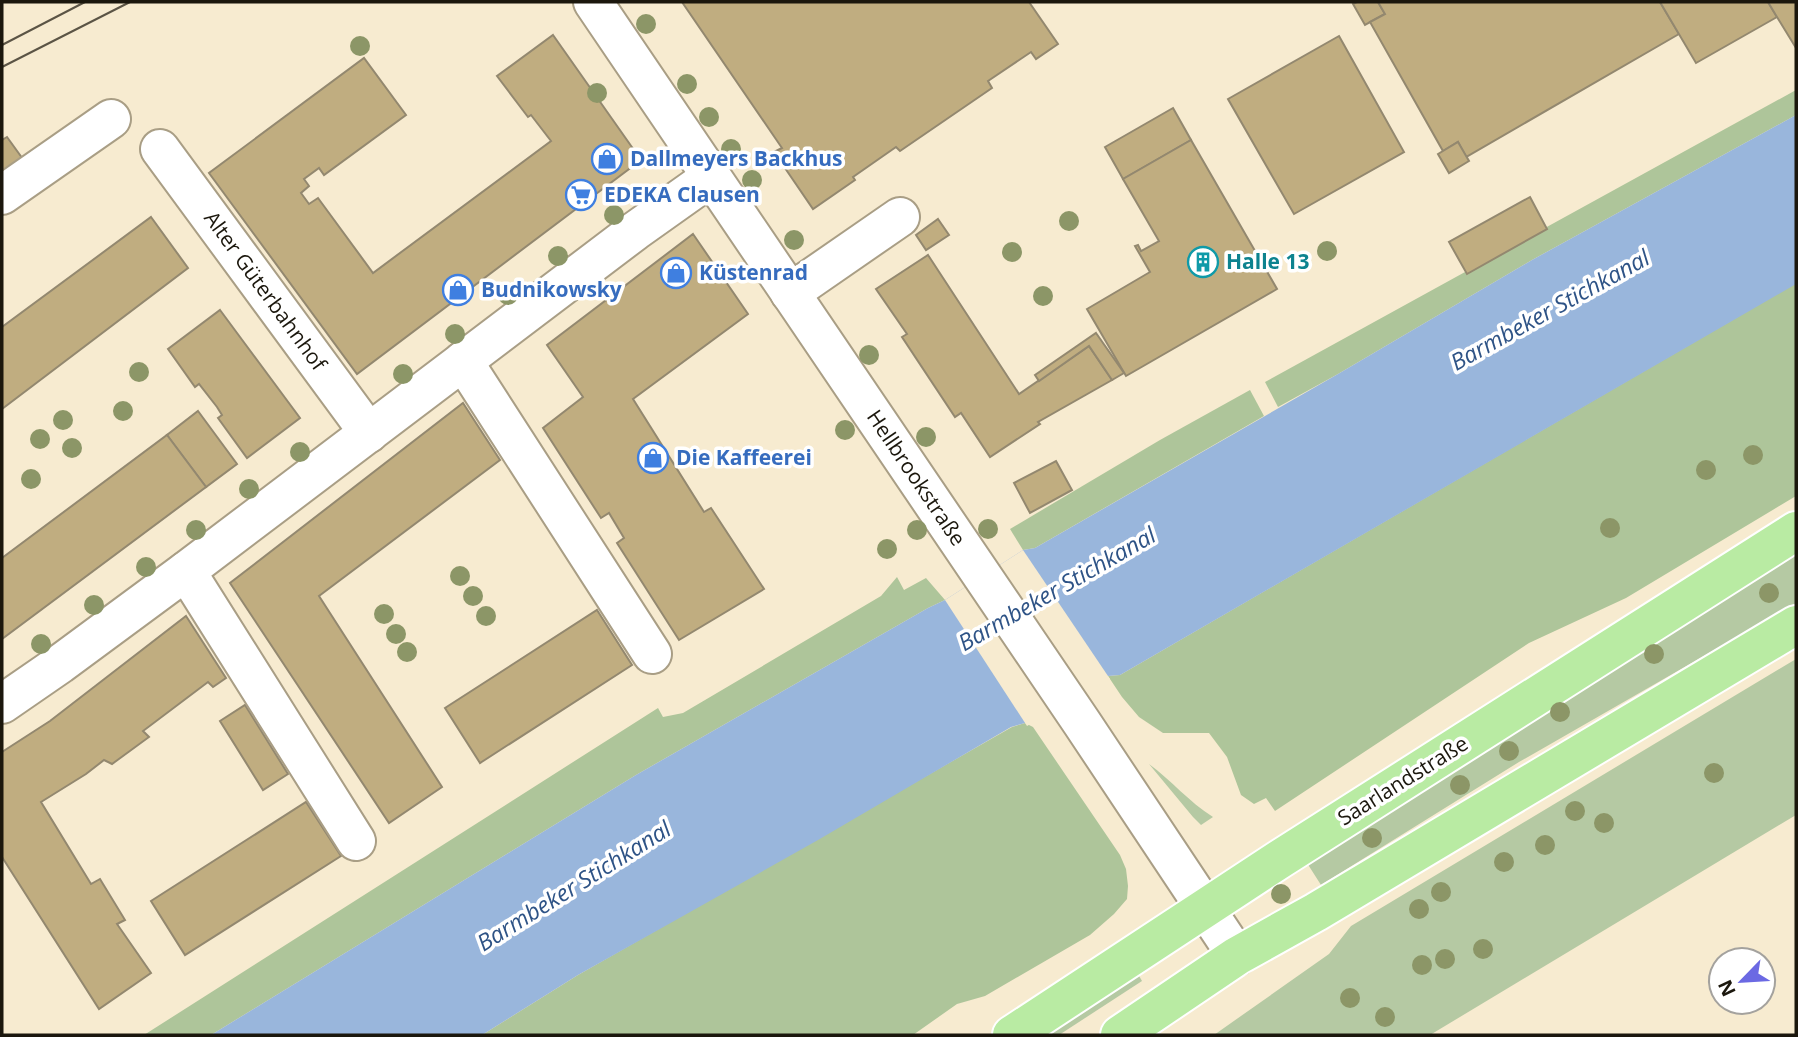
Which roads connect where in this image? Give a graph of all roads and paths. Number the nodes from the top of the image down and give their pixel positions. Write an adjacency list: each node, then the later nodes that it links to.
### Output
1 (593, 2): 4 (street, Hellbrookstraße)
2 (111, 120): 5 (street)
3 (160, 149): 9 (street, Alter Güterbahnhof)
4 (711, 177): 7 (street, Hellbrookstraße); 8 (street)
5 (2, 195)
6 (900, 217): 7 (street)
7 (790, 293): 16 (street, Hellbrookstraße)
8 (463, 361): 9 (street); 13 (street)
9 (369, 433): 11 (street)
10 (1796, 531): 16 (main road, Saarlandstraße)
11 (186, 571): 14 (street); 15 (street)
12 (1796, 625): 17 (main road)
13 (652, 654)
14 (2, 704)
15 (356, 841)
16 (1206, 909): 17 (street, Hellbrookstraße); 18 (main road, Saarlandstraße)
17 (1237, 956): 19 (main road)
18 (1012, 1035)
19 (1120, 1035)

